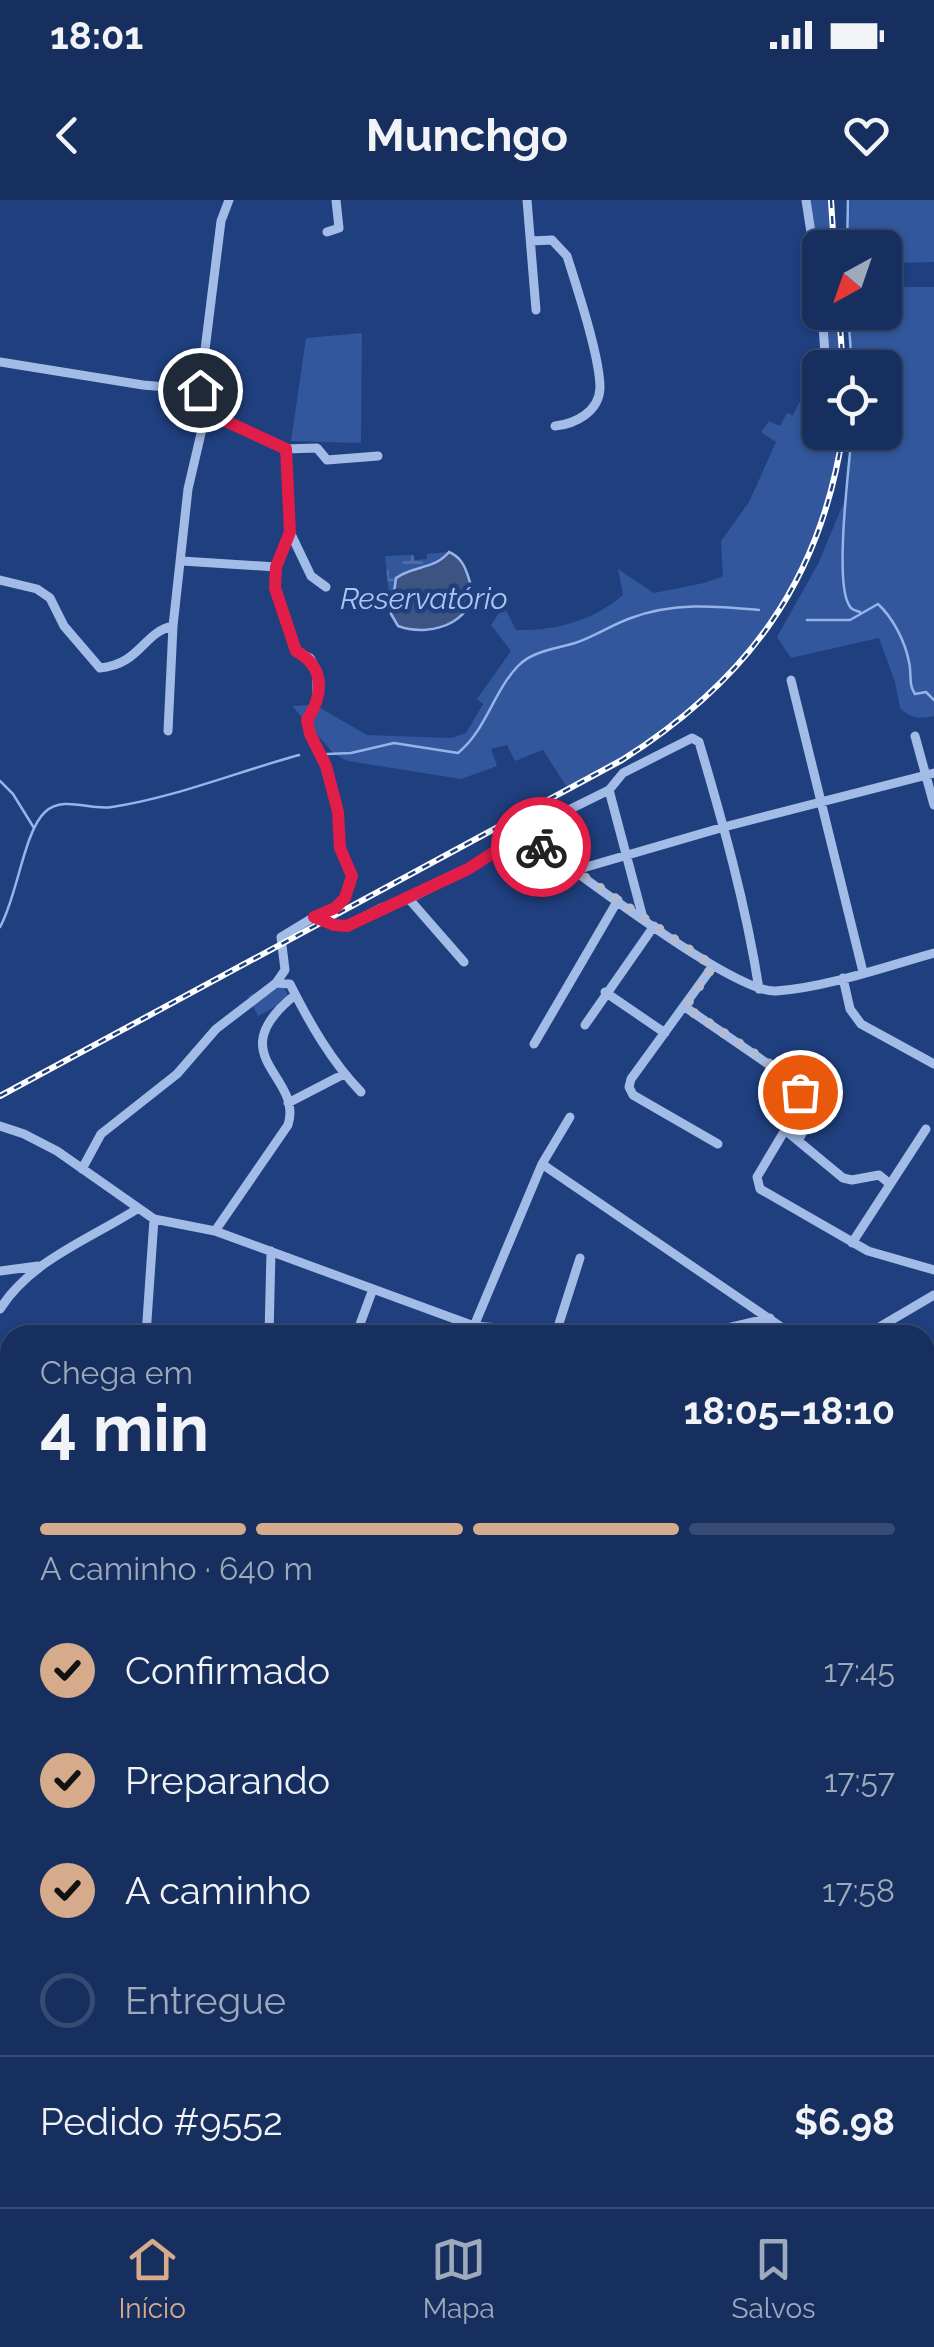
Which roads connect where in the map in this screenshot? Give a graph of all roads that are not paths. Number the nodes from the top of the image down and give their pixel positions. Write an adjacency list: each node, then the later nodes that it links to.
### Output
1 (228, 200): 10 (street)
2 (336, 200): 6 (street)
3 (526, 200): 7 (street)
4 (806, 200): 5 (street)
5 (811, 230)
6 (326, 232)
7 (531, 241): 8 (street); 12 (street)
8 (536, 310)
9 (0, 362): 10 (street)
10 (200, 390): 11 (street)
11 (206, 412): 13 (street); 16 (street)
12 (556, 426)
13 (286, 449): 14 (street); 15 (street)
14 (378, 456)
15 (290, 532): 17 (street); 19 (street)
16 (182, 561): 17 (street); 20 (street)
17 (276, 567): 34 (street)
18 (0, 580): 20 (street)
19 (326, 586)
20 (173, 626): 22 (street)
21 (792, 680): 26 (street)
22 (168, 732)
23 (916, 736): 24 (street)
24 (931, 774): 26 (street); 27 (street)
25 (609, 790): 28 (street); 29 (street); 30 (street)
26 (820, 804): 28 (street); 40 (street)
27 (934, 805)
28 (724, 827): 30 (street); 43 (street)
29 (522, 834): 31 (street); 32 (street)
30 (628, 854): 31 (street); 35 (street)
31 (576, 870): 33 (street)
32 (408, 898): 34 (street); 38 (street)
33 (618, 900): 35 (street); 49 (street)
34 (314, 917): 42 (street)
35 (643, 919): 36 (street)
36 (654, 926): 39 (street); 44 (street)
37 (934, 953): 40 (street)
38 (464, 962)
39 (713, 966): 43 (street); 46 (street)
40 (864, 972): 41 (street)
41 (844, 978): 43 (street); 50 (street)
42 (276, 982): 45 (street); 62 (street)
43 (759, 989)
44 (605, 992): 47 (street); 48 (street)
45 (295, 995): 51 (street); 54 (street)
46 (685, 1007): 48 (street); 53 (street)
47 (585, 1024)
48 (665, 1033): 60 (street)
49 (534, 1044)
50 (934, 1064)
51 (344, 1074): 52 (street); 54 (street)
52 (361, 1092)
53 (800, 1092): 58 (street); 59 (street)
54 (288, 1103): 66 (street)
55 (570, 1117): 61 (street)
56 (0, 1126): 62 (street)
57 (926, 1129): 63 (street)
58 (785, 1130): 59 (street); 67 (street)
59 (798, 1139): 63 (street)
60 (718, 1144)
61 (542, 1164): 76 (street); 81 (street)
62 (82, 1170): 64 (street)
63 (890, 1184): 67 (street)
64 (137, 1210): 65 (street); 70 (street)
65 (154, 1219): 66 (street); 77 (street)
66 (214, 1231): 68 (street)
67 (852, 1243): 71 (street)
68 (271, 1251): 73 (street); 78 (street)
69 (580, 1258): 82 (street)
70 (41, 1266): 72 (street); 75 (street)
71 (934, 1270)
72 (0, 1272)
73 (373, 1290): 79 (street); 80 (street)
74 (934, 1295): 85 (street)
75 (0, 1309)
76 (770, 1318): 83 (street); 84 (street)
77 (147, 1325)
78 (269, 1325)
79 (360, 1325)
80 (471, 1325)
81 (474, 1325)
82 (559, 1325)
83 (740, 1325)
84 (779, 1325)
85 (883, 1325)

